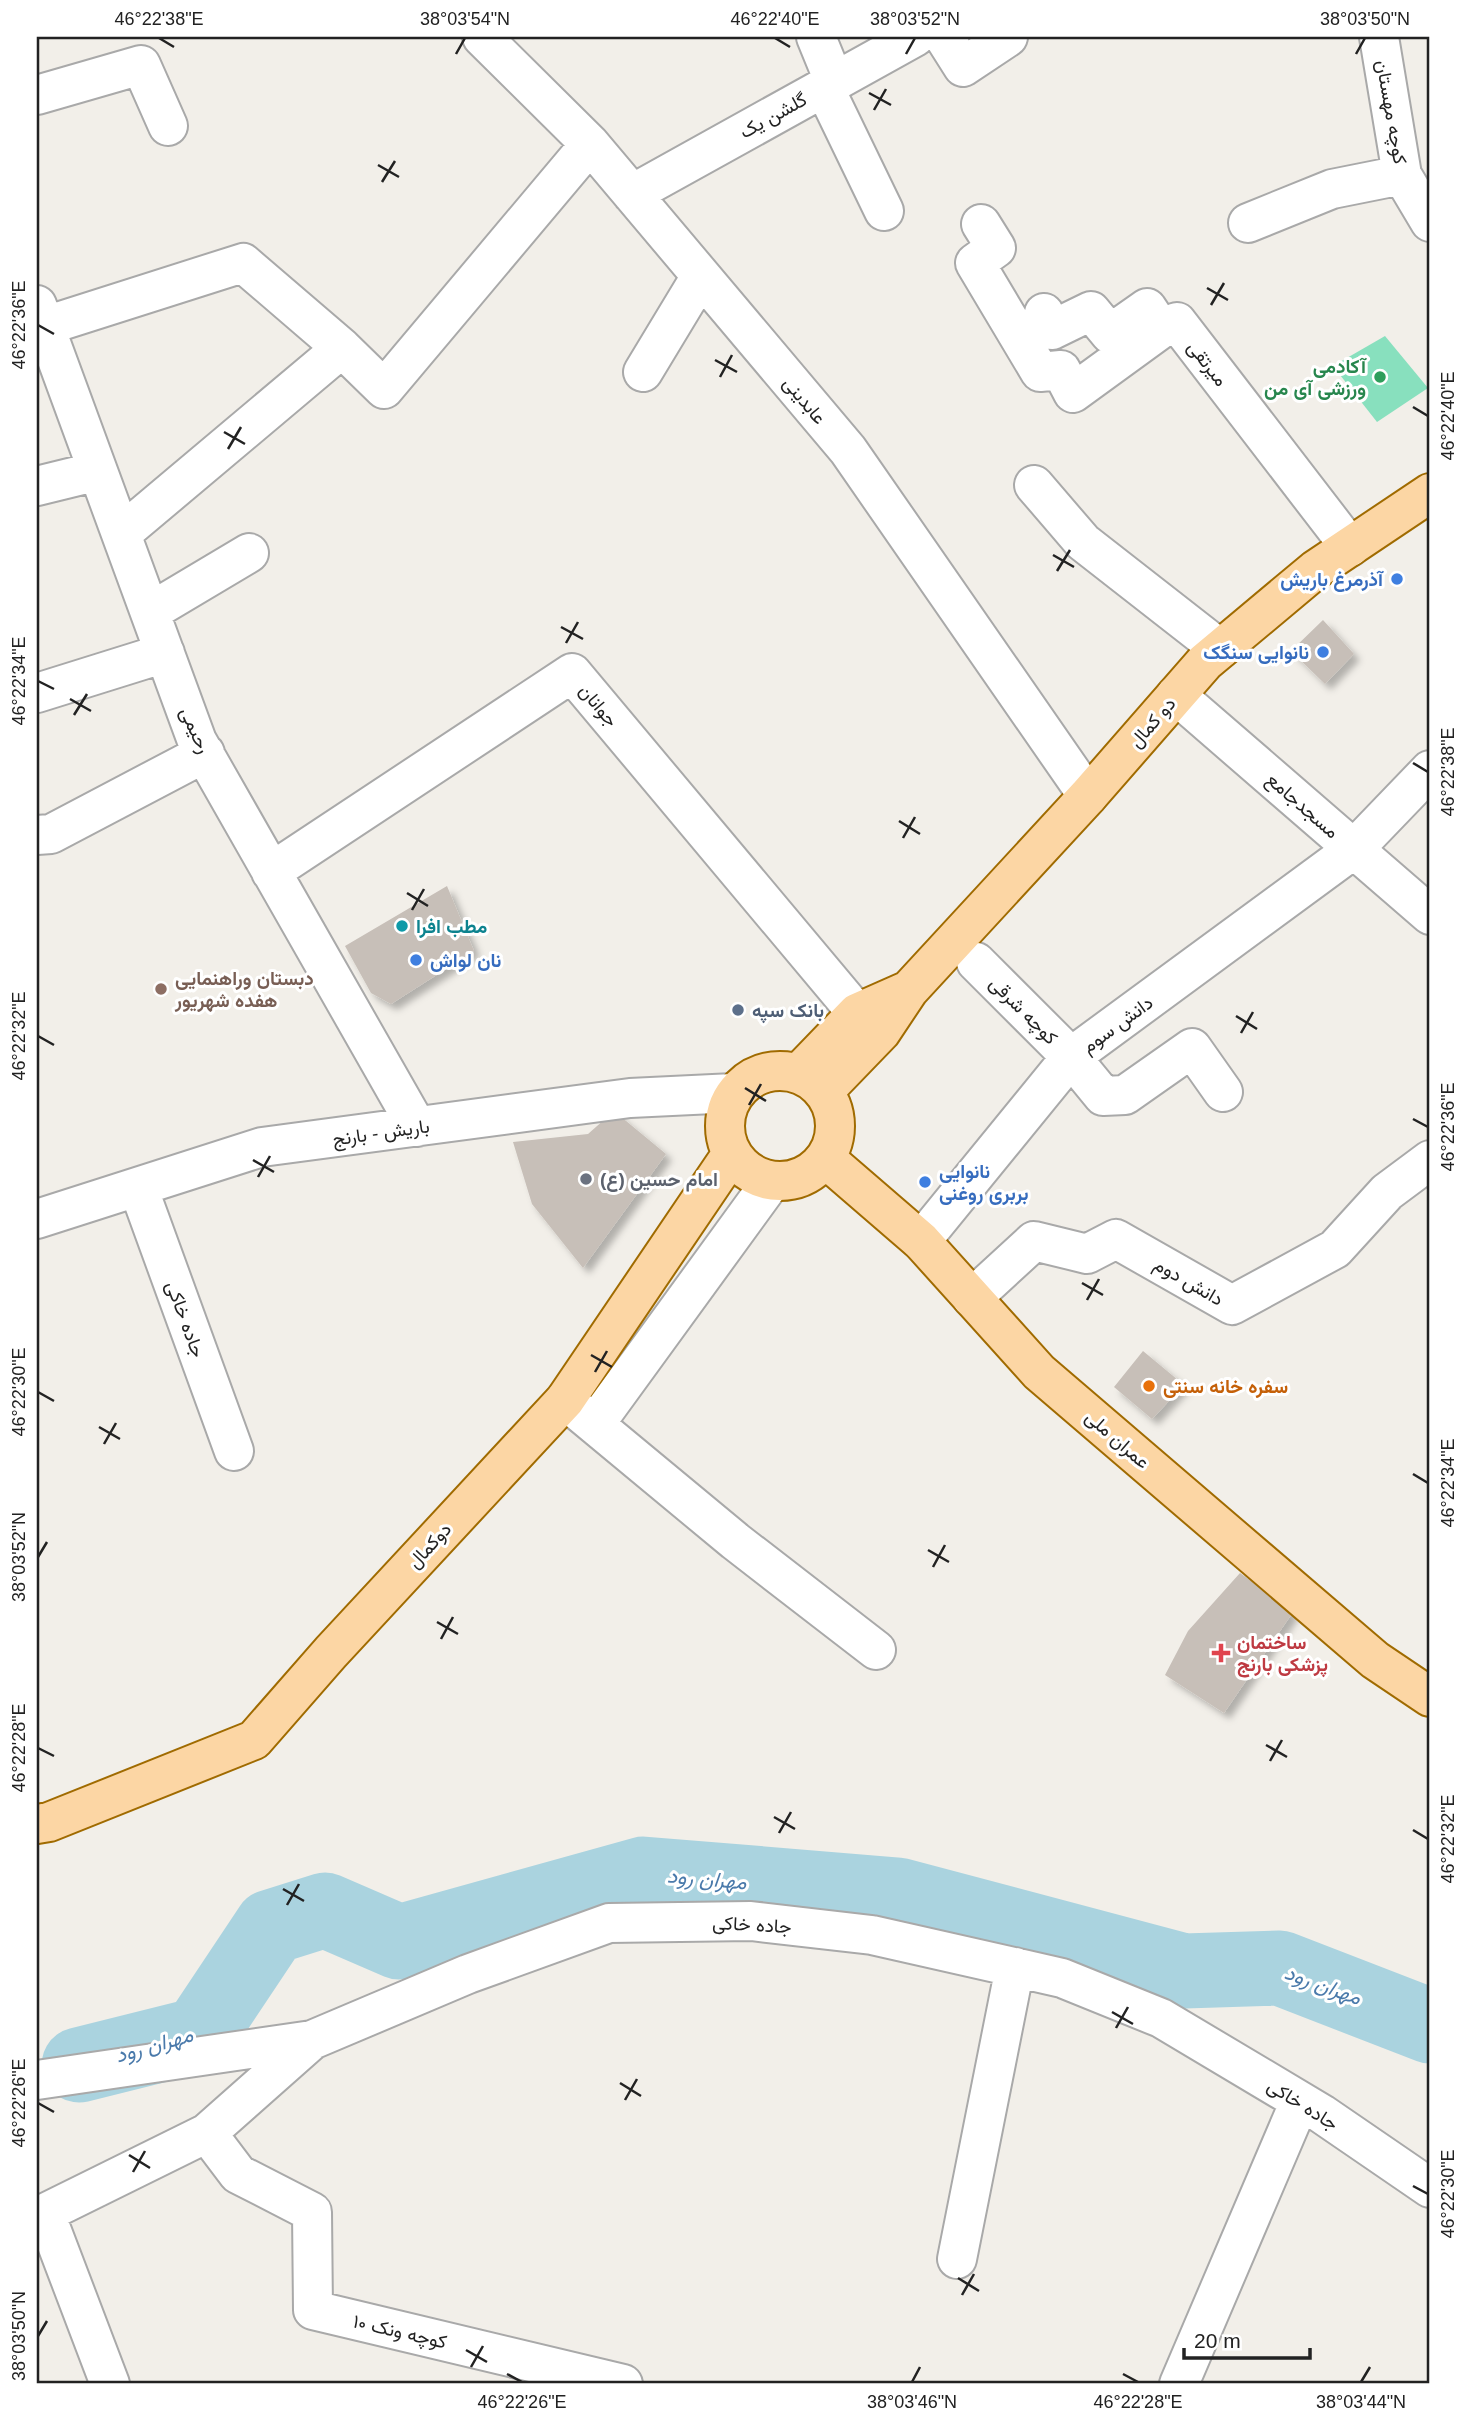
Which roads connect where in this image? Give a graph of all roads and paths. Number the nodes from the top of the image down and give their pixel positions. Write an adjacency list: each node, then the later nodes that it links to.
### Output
1 (482, 37): 10 (street, عابدینی)
2 (816, 37): 7 (street)
3 (915, 37): 7 (street, گلشن یک)
4 (944, 37): 5 (street)
5 (1008, 37)
6 (1379, 37): 11 (street, کوچه مهستان)
7 (829, 84): 12 (street, گلشن یک); 13 (street)
8 (37, 95): 9 (street)
9 (168, 126)
10 (590, 144): 12 (street, عابدینی); 21 (street)
11 (1402, 175): 14 (street, کوچه مهستان); 15 (street)
12 (632, 194): 17 (street, عابدینی)
13 (884, 211)
14 (1430, 222)
15 (1248, 223)
16 (981, 224): 20 (street)
17 (701, 276): 22 (street); 37 (street, عابدینی)
18 (1044, 313): 20 (street, میرتقی)
19 (41, 316): 21 (street); 23 (street, رحیمی)
20 (1161, 329): 28 (street, میرتقی)
21 (342, 348): 27 (street)
22 (643, 372)
23 (98, 471): 25 (street); 27 (street, رحیمی)
24 (1034, 485): 31 (street)
25 (37, 486)
26 (1430, 493): 28 (main road, دو کمال)
27 (121, 534): 30 (street, رحیمی)
28 (1350, 547): 31 (main road, دو کمال)
29 (249, 553): 30 (street)
30 (150, 612): 32 (street, رحیمی)
31 (1220, 649): 34 (main road, دو کمال)
32 (165, 653): 33 (street); 35 (street, رحیمی)
33 (37, 694)
34 (1176, 695): 37 (main road, دو کمال); 39 (street, مسجدجامع)
35 (205, 753): 38 (street); 40 (street, رحیمی)
36 (1430, 770): 39 (street, دانش سوم)
37 (1088, 796): 43 (main road, دو کمال)
38 (37, 835)
39 (1354, 849): 41 (street, مسجدجامع); 45 (street, دانش سوم)
40 (271, 872): 44 (street, جوانان); 49 (street, رحیمی)
41 (1430, 915)
42 (976, 962): 45 (street, کوچه شرقی)
43 (909, 990): 44 (main road, دو کمال); 46 (main road, دو کمال)
44 (857, 1013): 46 (main road, دو کمال)
45 (1071, 1057): 47 (street, کوچه شرقی); 56 (street, دانش سوم)
46 (811, 1082): 48 (main road); 51 (main road)
47 (1223, 1092)
48 (734, 1093): 49 (street, باریش - بارنج); 50 (main road)
49 (417, 1127): 54 (street, باریش - بارنج)
50 (731, 1155): 53 (main road); 58 (main road, دوکمال)
51 (826, 1159): 53 (main road); 56 (main road, عمران ملی)
52 (1430, 1160): 57 (street, دانش دوم)
53 (771, 1182): 59 (street)
54 (138, 1187): 55 (street, باریش - بارنج); 60 (street, جاده خاکی)
55 (37, 1219)
56 (921, 1241): 57 (main road, عمران ملی)
57 (972, 1298): 62 (main road, عمران ملی)
58 (565, 1400): 59 (street); 63 (main road, دوکمال)
59 (595, 1424): 61 (street)
60 (234, 1451)
61 (876, 1650)
62 (1428, 1691)
63 (37, 1824)
64 (1015, 1967): 65 (street, جاده خاکی); 67 (street, جاده خاکی); 70 (street)
65 (312, 2040): 66 (street, جاده خاکی); 68 (street)
66 (37, 2080)
67 (1300, 2101): 69 (street, جاده خاکی); 73 (street)
68 (207, 2133): 71 (street); 72 (street, کوچه ونک ۱۰)
69 (1430, 2188)
70 (957, 2259)
71 (110, 2384)
72 (623, 2384)
73 (1179, 2384)

